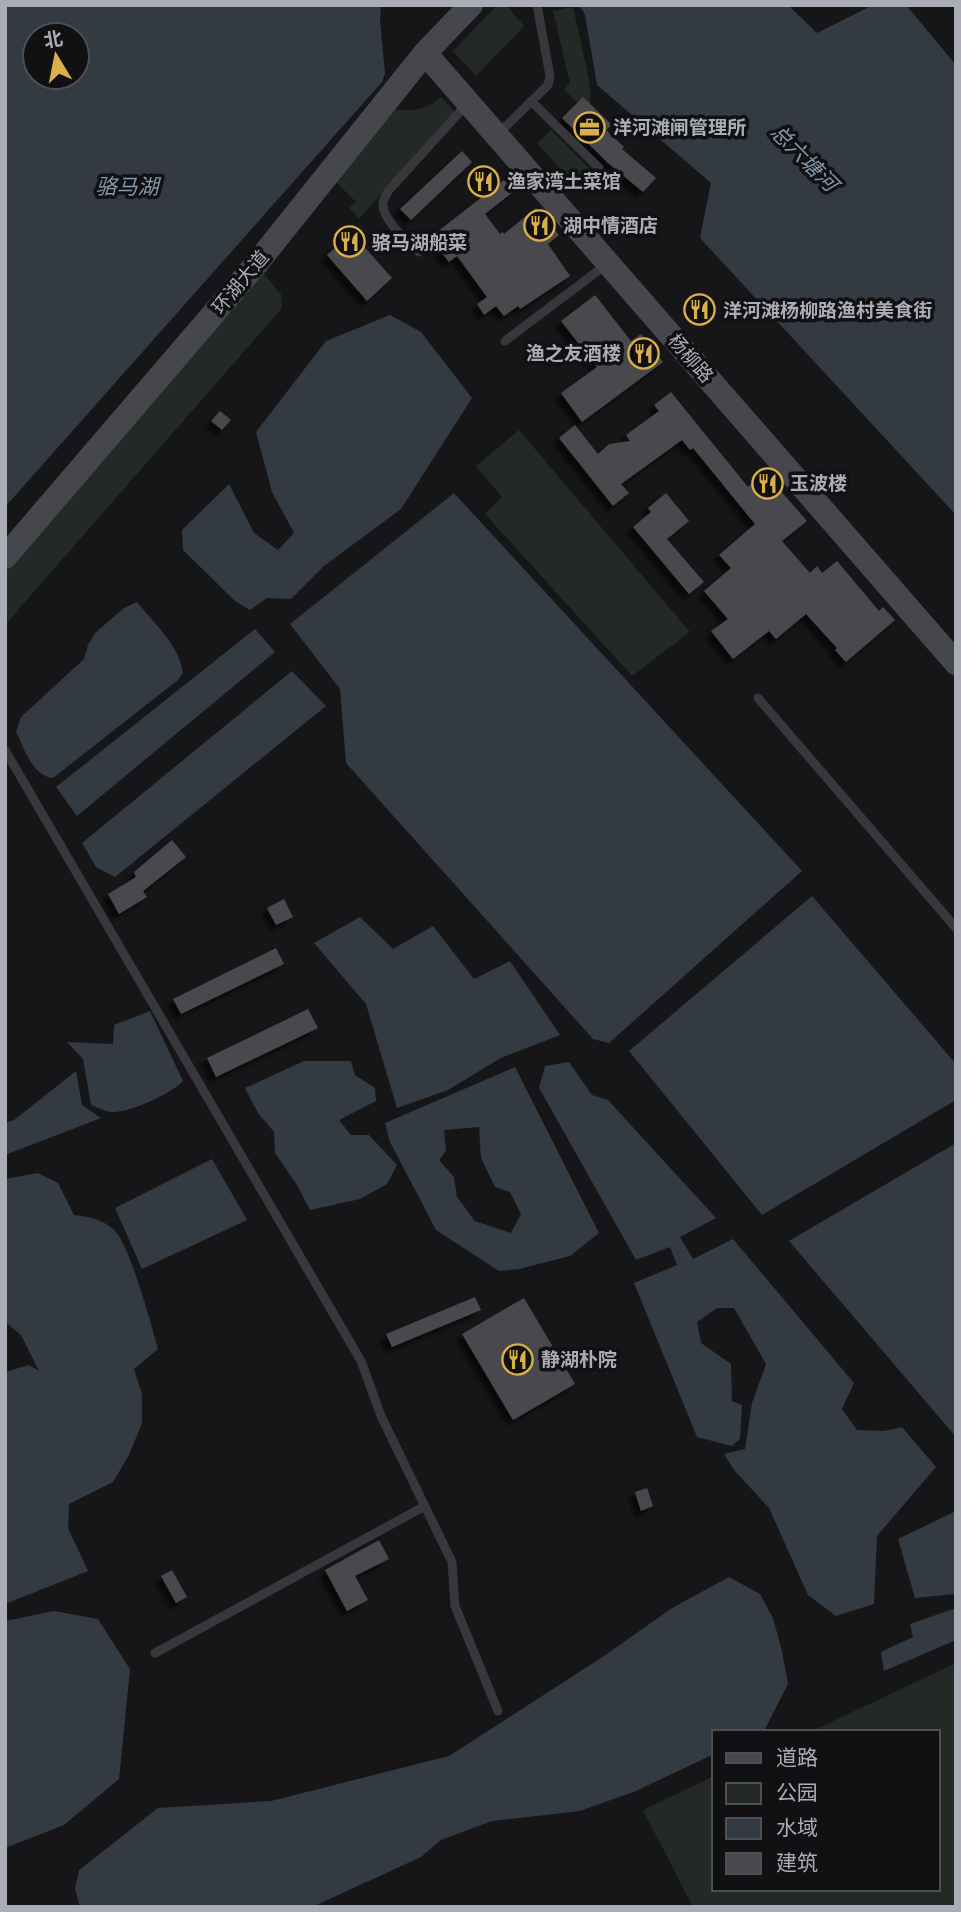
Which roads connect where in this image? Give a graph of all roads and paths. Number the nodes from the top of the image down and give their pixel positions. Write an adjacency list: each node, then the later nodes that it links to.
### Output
1 (471, 5): 3 (street, 环湖大道)
2 (537, 5): 4 (lane)
3 (425, 53): 5 (street, 杨柳路); 11 (street, 环湖大道)
4 (531, 101): 6 (lane); 7 (lane)
5 (468, 103): 6 (street, 杨柳路); 8 (lane)
6 (497, 135): 9 (street, 杨柳路)
7 (599, 168)
8 (419, 252)
9 (608, 263): 10 (lane); 12 (street, 杨柳路)
10 (505, 341)
11 (5, 557)
12 (956, 663)
13 (758, 698): 15 (lane)
14 (5, 750): 16 (lane)
15 (956, 928)
16 (425, 1506): 17 (lane); 18 (lane)
17 (155, 1653)
18 (498, 1711)

